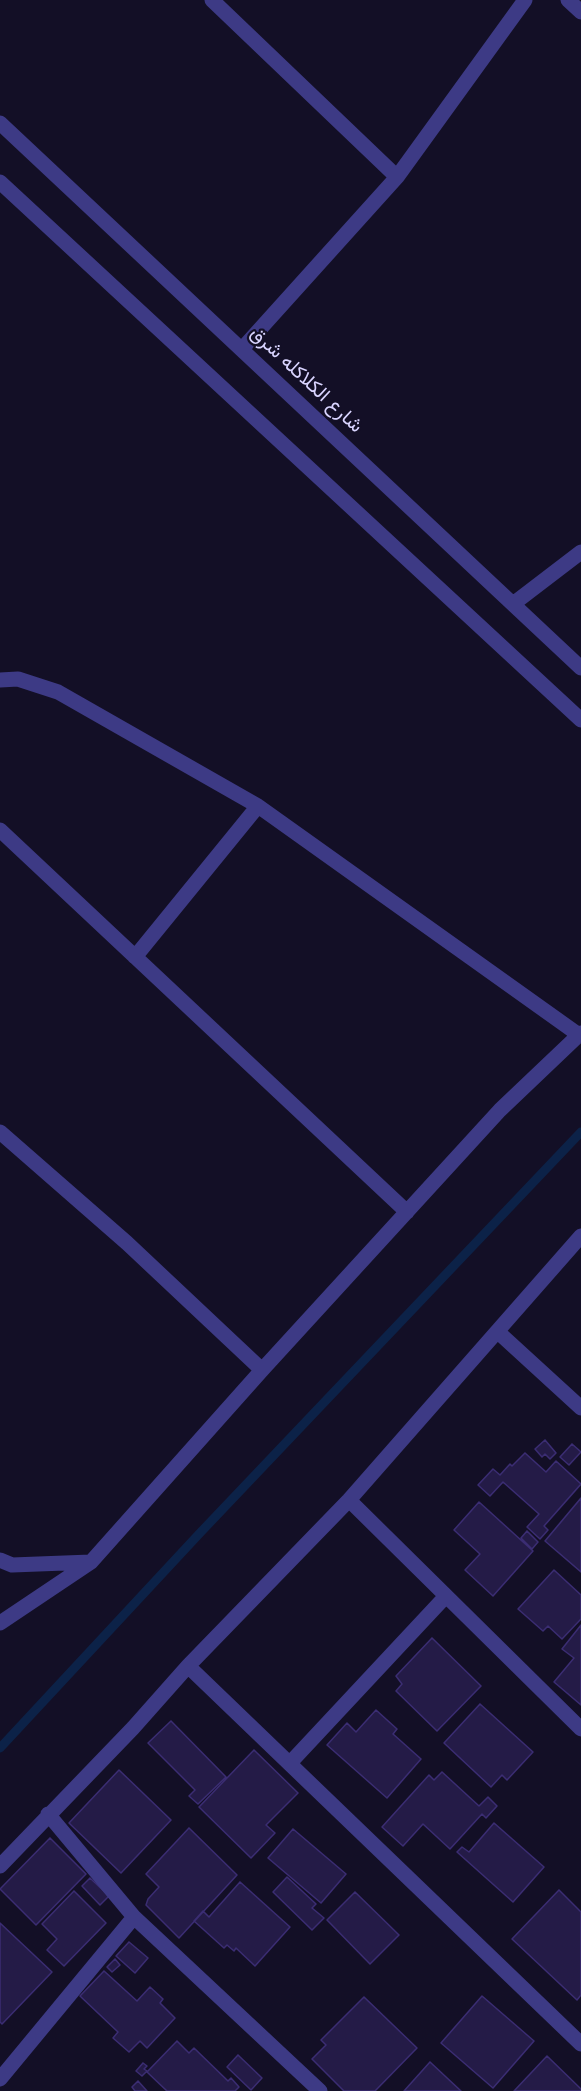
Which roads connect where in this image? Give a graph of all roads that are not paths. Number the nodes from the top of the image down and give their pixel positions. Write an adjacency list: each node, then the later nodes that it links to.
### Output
1 (212, 0): 6 (street)
2 (525, 0): 6 (street)
3 (568, 0): 4 (street)
4 (581, 12)
5 (0, 123): 8 (street, شارع الكلاكله شرق)
6 (397, 177): 8 (street)
7 (0, 182): 13 (street)
8 (242, 349): 10 (street, شارع الكلاكله شرق)
9 (581, 552): 10 (street)
10 (513, 604): 11 (street, شارع الكلاكله شرق)
11 (581, 668)
12 (0, 680): 14 (street)
13 (581, 720)
14 (258, 806): 16 (street); 17 (street)
15 (0, 830): 16 (street)
16 (135, 957): 19 (street)
17 (580, 1034): 19 (street)
18 (0, 1132): 22 (street)
19 (407, 1212): 22 (street)
20 (581, 1236): 21 (street)
21 (498, 1332): 23 (street); 24 (street)
22 (262, 1370): 26 (street)
23 (581, 1408)
24 (349, 1500): 27 (street); 29 (street)
25 (0, 1560): 26 (street)
26 (91, 1562): 28 (street)
27 (446, 1596): 30 (street); 31 (street)
28 (0, 1623)
29 (188, 1666): 31 (street); 32 (street)
30 (581, 1730)
31 (290, 1763): 35 (street)
32 (48, 1814): 33 (street); 34 (street)
33 (0, 1866)
34 (134, 1917): 36 (street); 37 (street)
35 (581, 2044)
36 (0, 2079)
37 (320, 2091)

